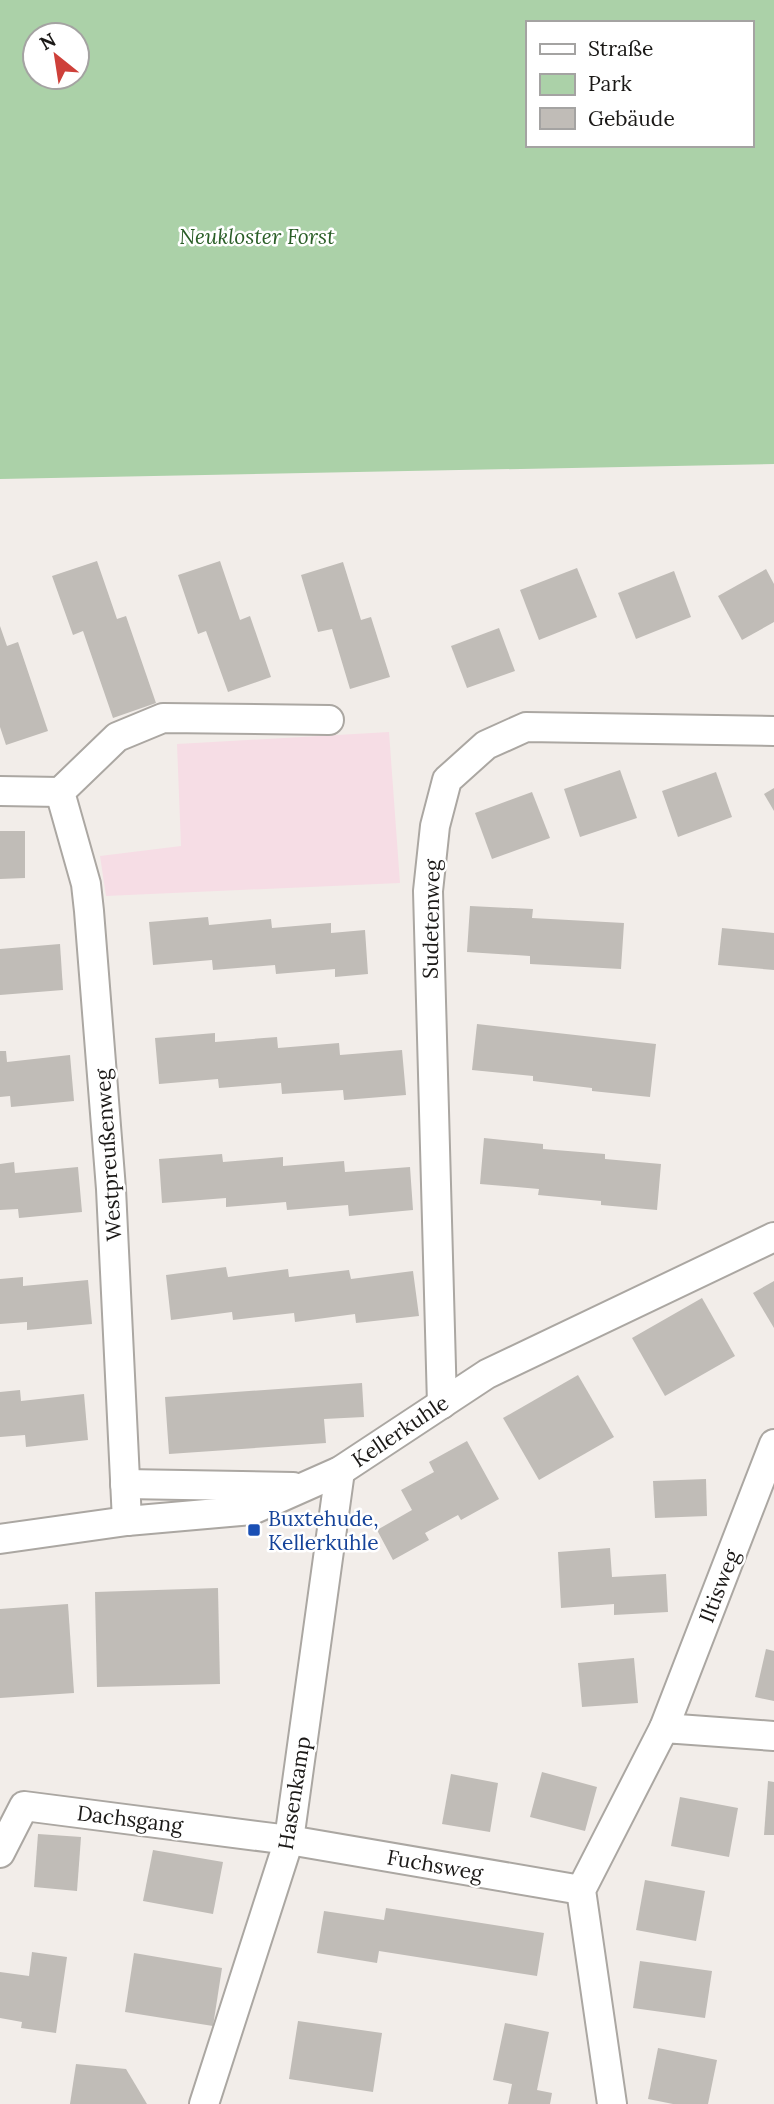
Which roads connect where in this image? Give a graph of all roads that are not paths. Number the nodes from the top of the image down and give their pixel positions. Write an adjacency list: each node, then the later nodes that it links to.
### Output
1 (329, 720): 4 (street)
2 (774, 731): 6 (street, Sudetenweg)
3 (0, 792): 4 (street)
4 (61, 792): 9 (street, Westpreußenweg)
5 (774, 1237): 6 (street, Kellerkuhle)
6 (442, 1404): 8 (street, Kellerkuhle)
7 (774, 1444): 13 (street, Iltisweg)
8 (340, 1471): 10 (street, Kellerkuhle); 15 (street, Hasenkamp)
9 (125, 1484): 10 (street); 11 (street, Westpreußenweg)
10 (303, 1488): 11 (street, Kellerkuhle)
11 (127, 1521): 12 (street, Kellerkuhle)
12 (0, 1539)
13 (664, 1728): 14 (street); 17 (street)
14 (774, 1736)
15 (289, 1840): 16 (street, Dachsgang); 17 (street, Fuchsweg); 18 (street, Hasenkamp)
16 (0, 1853)
17 (581, 1890): 19 (street)
18 (204, 2104)
19 (612, 2104)

